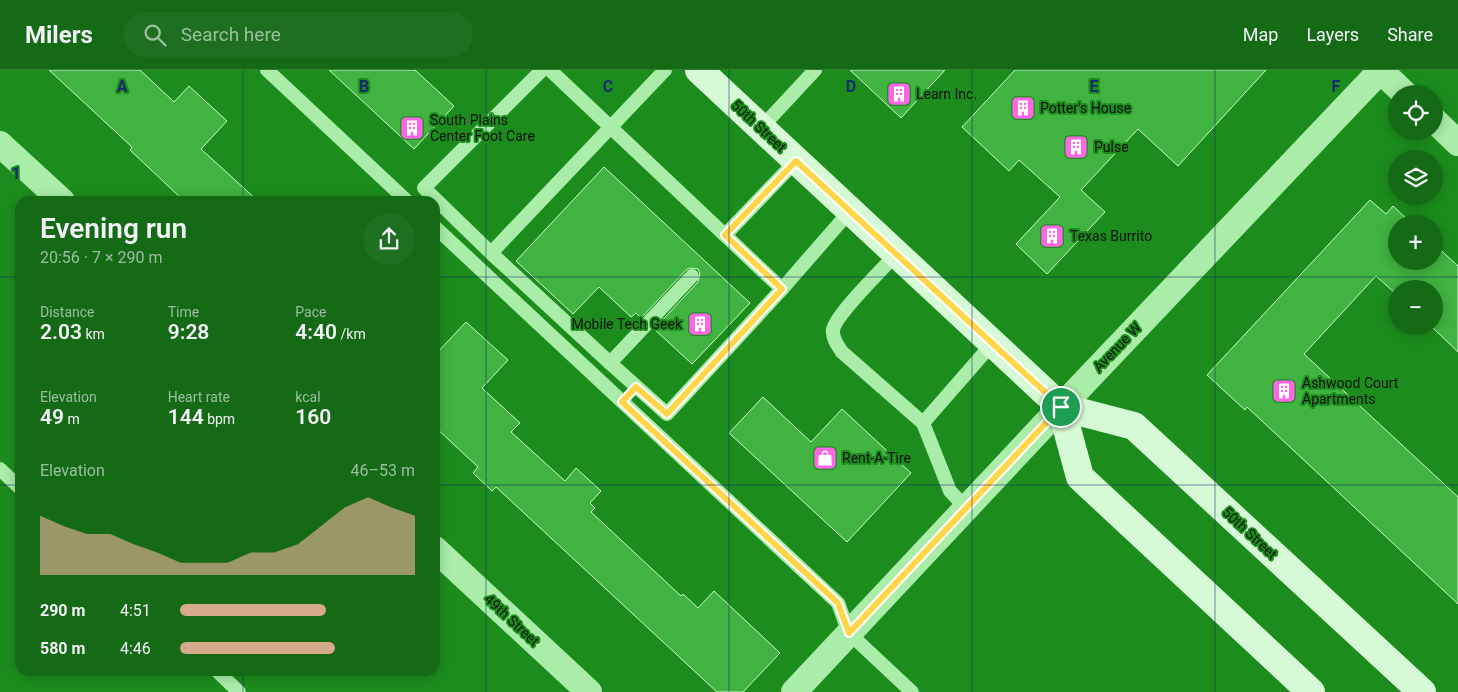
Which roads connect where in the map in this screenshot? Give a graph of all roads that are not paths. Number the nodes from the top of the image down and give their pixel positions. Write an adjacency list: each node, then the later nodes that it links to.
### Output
1 (267, 70): 16 (lane)
2 (542, 70): 17 (lane)
3 (550, 70): 9 (lane)
4 (665, 70): 9 (lane)
5 (699, 70): 10 (main road, 50th Street)
6 (815, 70): 10 (lane)
7 (1380, 70): 8 (street); 32 (street, Avenue W)
8 (1396, 85)
9 (612, 127): 22 (lane); 24 (lane)
10 (761, 128): 14 (main road, 50th Street)
11 (1443, 129): 12 (street)
12 (1458, 143)
13 (0, 144): 15 (street)
14 (796, 161): 19 (main road, 50th Street); 22 (lane)
15 (57, 196)
16 (403, 196)
17 (432, 196)
18 (440, 204): 20 (lane)
19 (850, 211): 25 (main road, 50th Street); 27 (lane)
20 (466, 229): 23 (lane); 24 (lane)
21 (440, 232): 23 (lane)
22 (725, 235): 27 (lane)
23 (453, 244): 31 (lane)
24 (491, 253): 29 (lane)
25 (896, 254): 28 (main road, 50th Street); 33 (lane)
26 (692, 276): 29 (lane)
27 (782, 289): 30 (lane)
28 (992, 344): 32 (main road, 50th Street); 33 (lane)
29 (610, 363): 30 (lane)
30 (636, 387): 31 (lane)
31 (622, 402): 38 (lane)
32 (1061, 407): 36 (street, Avenue W); 44 (main road); 45 (main road, 50th Street)
33 (923, 423): 36 (lane)
34 (0, 469): 35 (lane)
35 (15, 483)
36 (966, 508): 38 (street, Avenue W)
37 (440, 554): 41 (street, 49th Street)
38 (849, 633): 42 (street, Avenue W); 43 (lane)
39 (222, 676): 40 (lane)
40 (239, 692)
41 (589, 692)
42 (794, 692)
43 (912, 692)
44 (1311, 692)
45 (1422, 692)

